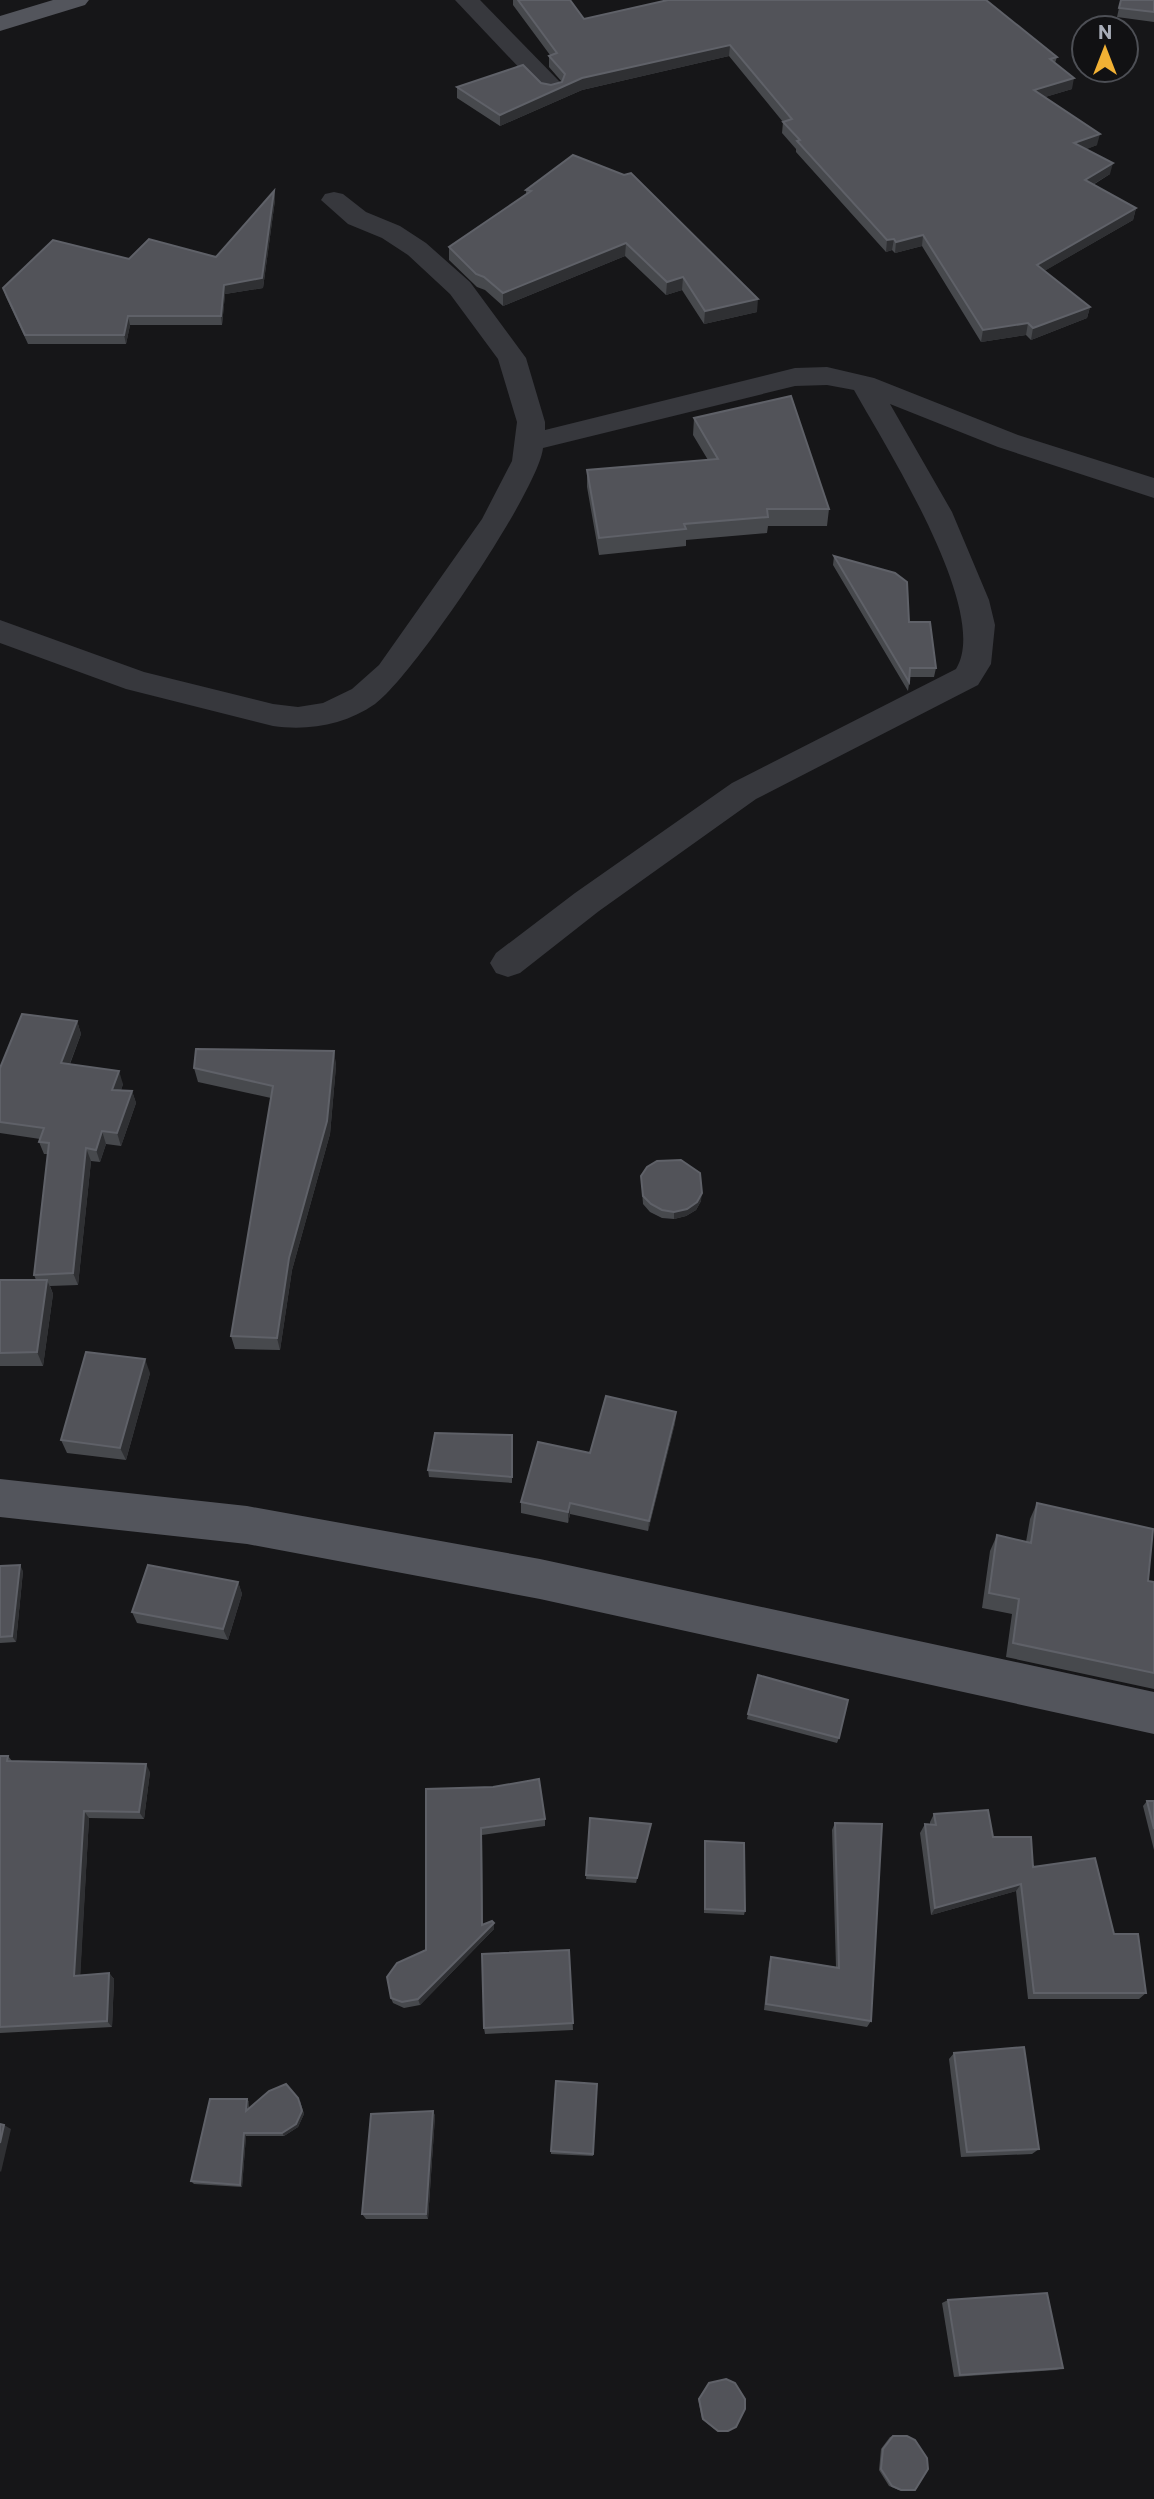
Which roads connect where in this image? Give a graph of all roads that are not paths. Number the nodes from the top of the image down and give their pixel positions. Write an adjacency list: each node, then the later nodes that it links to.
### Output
1 (78, 0): 3 (main road)
2 (467, 0): 4 (street)
3 (0, 24)
4 (551, 87)
5 (334, 200): 7 (street)
6 (864, 384): 7 (street); 8 (street); 10 (street)
7 (531, 442): 9 (street)
8 (1154, 488)
9 (0, 631)
10 (508, 963)
11 (0, 1498): 12 (main road)
12 (1154, 1713)

